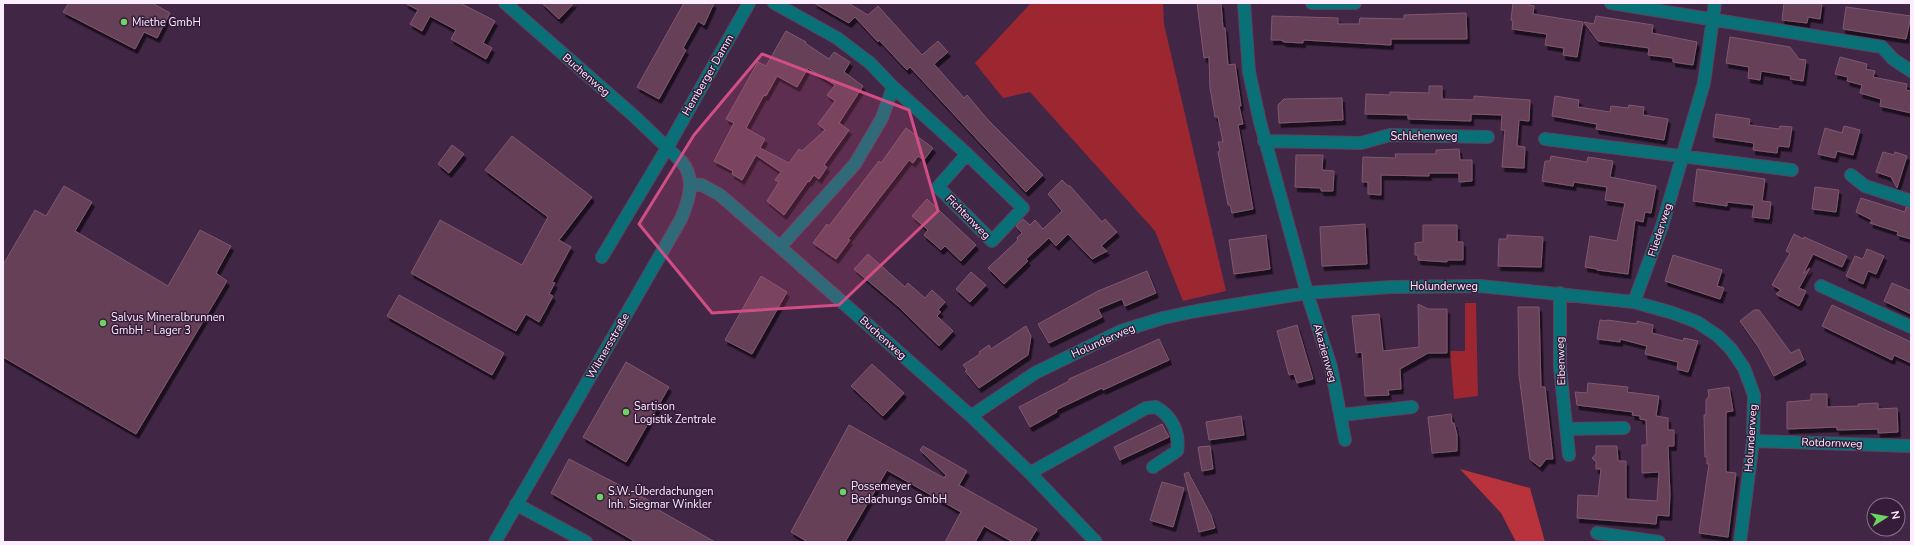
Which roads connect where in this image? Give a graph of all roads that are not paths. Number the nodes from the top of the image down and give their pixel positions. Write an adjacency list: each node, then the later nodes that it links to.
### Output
1 (505, 3): 15 (street, Buchenweg)
2 (749, 3): 15 (street, Hemberger Damm)
3 (774, 3): 11 (street, Fichtenweg)
4 (1244, 3): 14 (street)
5 (1312, 3): 6 (street)
6 (1355, 3)
7 (1610, 3): 9 (street)
8 (1715, 3): 9 (street, Fliederweg)
9 (1713, 20): 10 (street); 17 (street, Fliederweg)
10 (1911, 72)
11 (893, 87): 16 (street, Fichtenweg); 22 (street)
12 (1488, 136): 14 (street, Schlehenweg)
13 (1545, 139): 17 (street)
14 (1264, 141): 25 (street)
15 (667, 148): 20 (street, Buchenweg); 23 (street)
16 (967, 154): 16 (street, Fichtenweg)
17 (1682, 158): 18 (street); 27 (street, Fliederweg)
18 (1792, 170)
19 (1851, 175): 21 (street)
20 (690, 184): 22 (street, Buchenweg); 40 (street, Wilmersstraße)
21 (1911, 201)
22 (780, 247): 31 (street, Buchenweg)
23 (602, 257)
24 (1821, 286): 28 (street)
25 (1307, 293): 26 (street, Holunderweg); 30 (street, Akazienweg); 31 (street, Holunderweg)
26 (1560, 293): 27 (street, Holunderweg); 33 (street, Eibenweg)
27 (1634, 302): 35 (street, Holunderweg)
28 (1911, 327)
29 (1412, 407): 30 (street)
30 (1341, 415): 34 (street, Akazienweg)
31 (971, 416): 39 (street, Buchenweg)
32 (1624, 428): 33 (street)
33 (1566, 429): 37 (street, Eibenweg)
34 (1345, 440)
35 (1753, 441): 36 (street, Rotdornweg); 47 (street, Holunderweg)
36 (1911, 446)
37 (1569, 455)
38 (1153, 467): 39 (street)
39 (1030, 473): 45 (street, Buchenweg)
40 (516, 504): 43 (street, Wilmersstraße); 44 (street)
41 (1598, 534): 42 (street)
42 (1624, 540): 46 (street)
43 (495, 542)
44 (586, 542)
45 (1096, 542)
46 (1659, 542)
47 (1740, 542)

